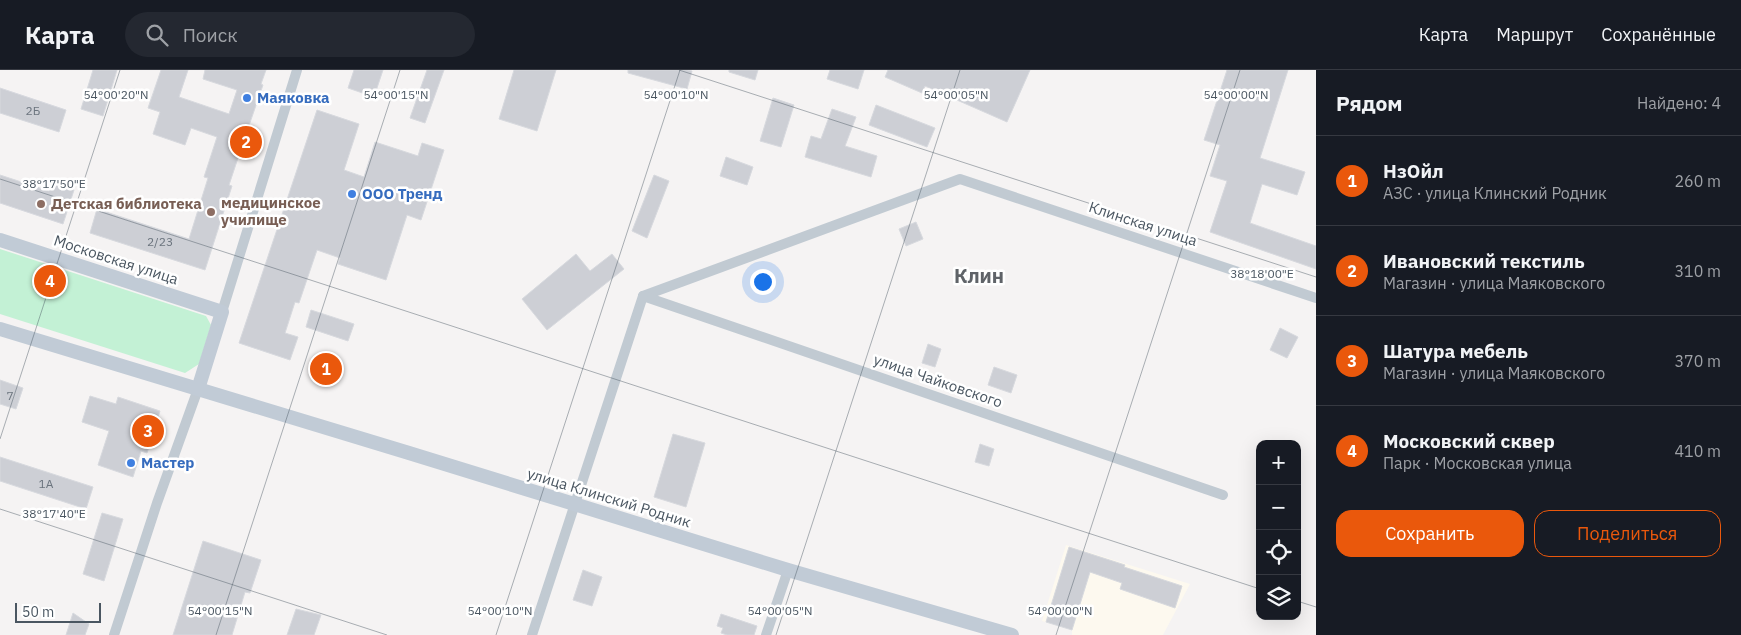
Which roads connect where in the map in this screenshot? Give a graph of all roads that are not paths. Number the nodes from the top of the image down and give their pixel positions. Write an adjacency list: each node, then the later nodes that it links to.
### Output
1 (297, 70): 5 (street)
2 (0, 240): 5 (main road, Московская улица)
3 (643, 296): 4 (street, Клинская улица); 8 (street, улица Чайковского); 9 (street)
4 (1316, 298)
5 (222, 312): 7 (main road)
6 (0, 329): 7 (main road)
7 (198, 389): 9 (main road, улица Клинский Родник); 11 (street)
8 (1223, 495)
9 (574, 504): 10 (main road, улица Клинский Родник); 12 (street)
10 (788, 570): 13 (street); 14 (main road, улица Клинский Родник)
11 (114, 635)
12 (532, 635)
13 (766, 635)
14 (1012, 635)

